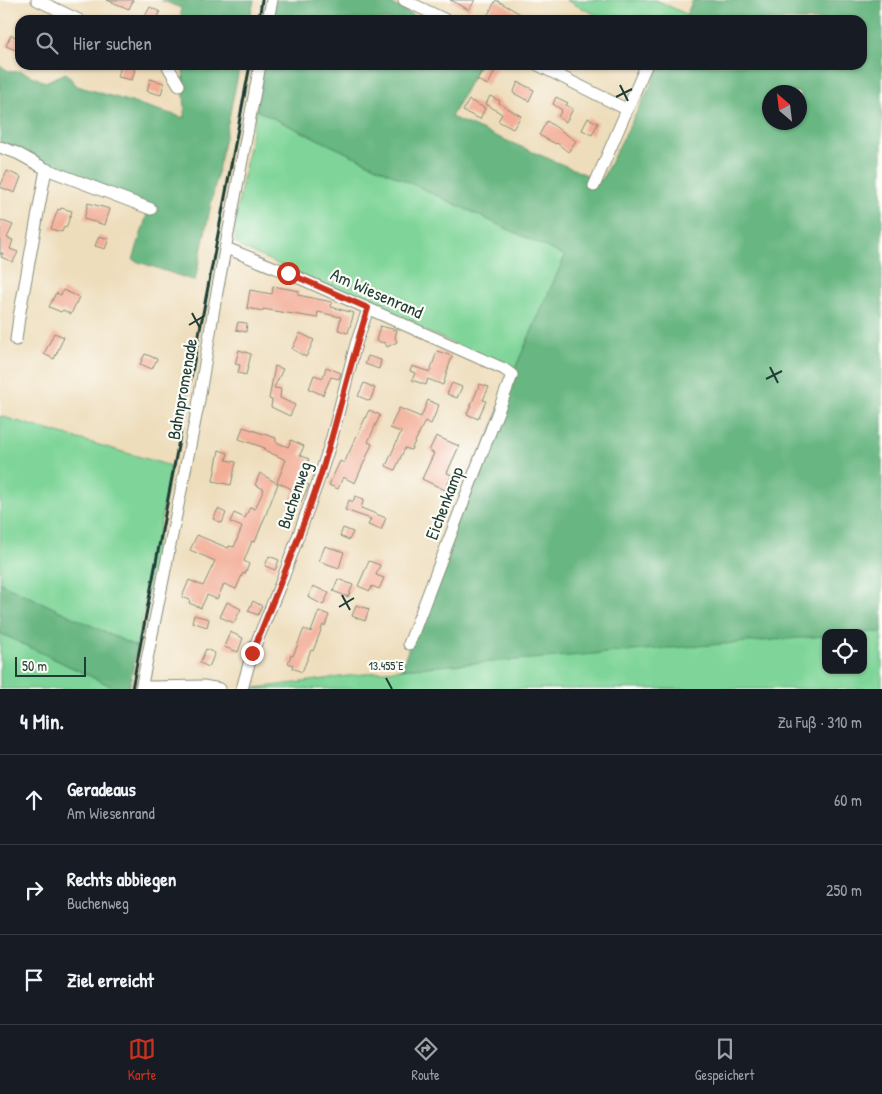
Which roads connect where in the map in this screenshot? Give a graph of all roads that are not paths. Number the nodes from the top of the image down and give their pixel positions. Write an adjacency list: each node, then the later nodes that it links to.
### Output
1 (37, 0): 4 (street)
2 (272, 0): 5 (street)
3 (404, 0): 6 (street)
4 (69, 15)
5 (269, 15)
6 (436, 15)
7 (170, 70): 11 (street)
8 (259, 70): 17 (street, Bahnpromenade)
9 (548, 70): 12 (street)
10 (644, 70): 12 (street)
11 (179, 85)
12 (626, 109): 15 (street)
13 (0, 147): 14 (street)
14 (46, 169): 16 (street); 19 (street)
15 (594, 186)
16 (151, 209)
17 (226, 248): 18 (street, Am Wiesenrand); 22 (street, Bahnpromenade)
18 (368, 308): 20 (street, Am Wiesenrand); 24 (street, Buchenweg)
19 (16, 340)
20 (512, 375): 21 (street, Eichenkamp)
21 (409, 644)
22 (141, 687): 23 (street)
23 (220, 689)
24 (242, 689)

